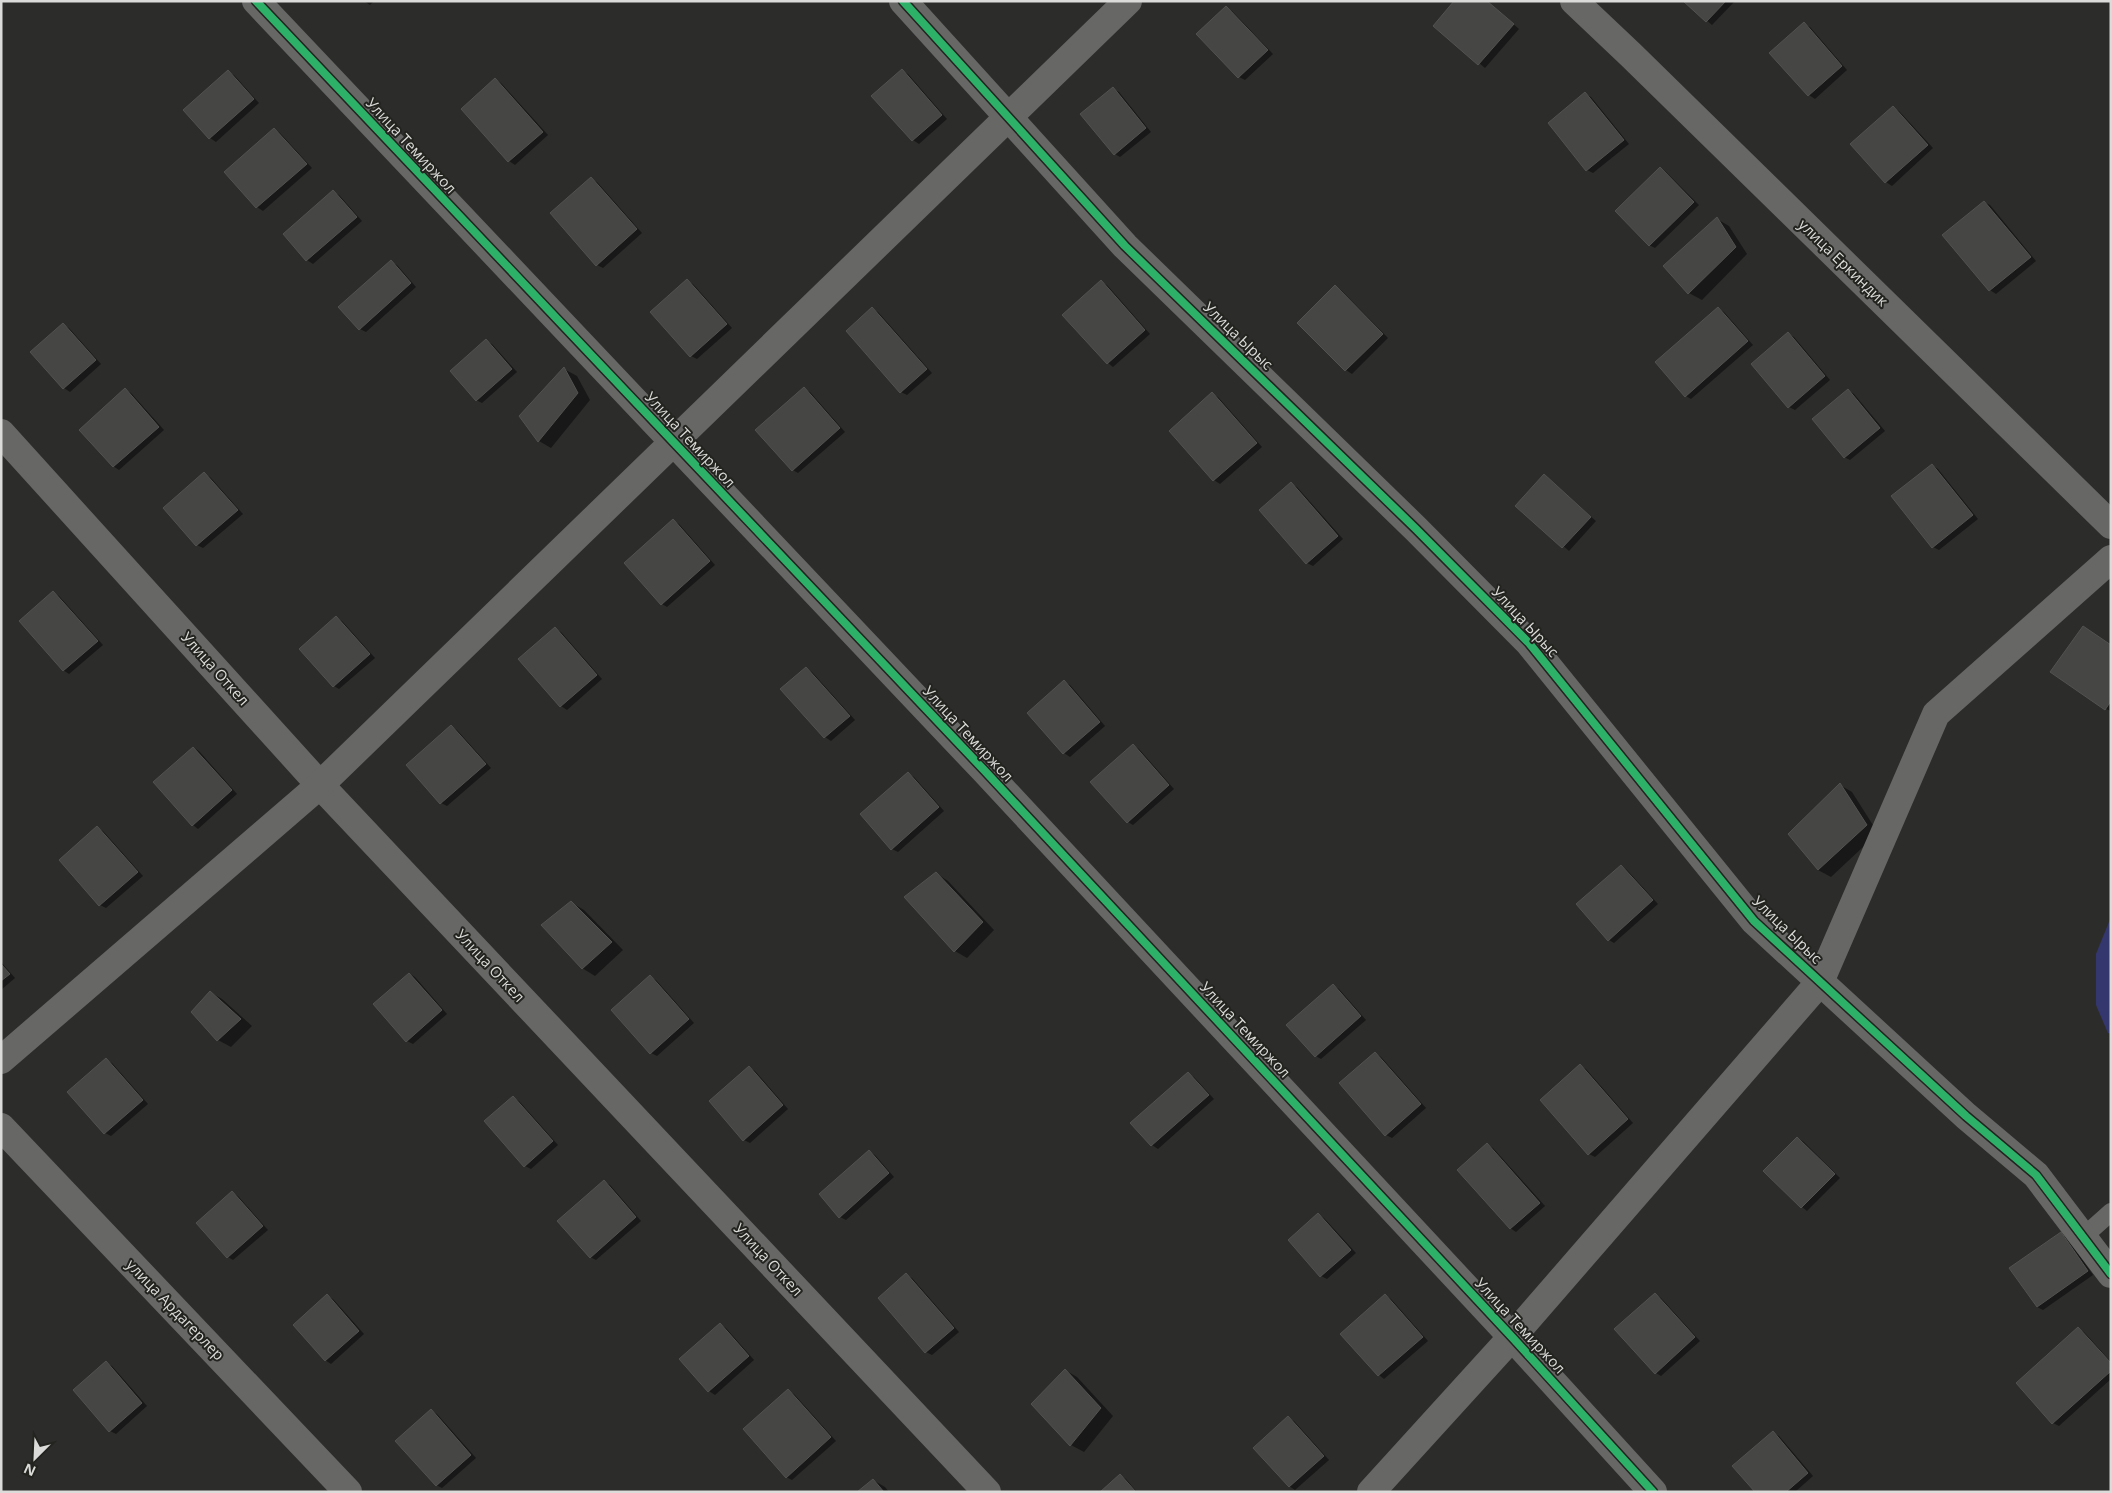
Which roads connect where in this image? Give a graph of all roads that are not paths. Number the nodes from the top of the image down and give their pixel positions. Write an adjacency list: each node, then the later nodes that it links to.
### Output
1 (256, 1): 7 (street, Улица Темиржол)
2 (903, 1): 5 (street, Улица Ырыс)
3 (1128, 1): 5 (street)
4 (1574, 1): 8 (street, улица Еркиндик)
5 (1008, 116): 7 (street); 11 (street, Улица Ырыс)
6 (1, 433): 10 (street, Улица Откел)
7 (673, 442): 10 (street); 17 (street, Улица Темиржол)
8 (2111, 525)
9 (2111, 559): 11 (street)
10 (320, 785): 12 (street); 19 (street, Улица Откел)
11 (1820, 982): 15 (street, Улица Ырыс); 17 (street)
12 (1, 1060)
13 (1, 1128): 18 (street, улица Ардагерлер)
14 (2111, 1212): 15 (lane)
15 (2083, 1237): 16 (street, Улица Ырыс)
16 (2111, 1274)
17 (1512, 1337): 20 (street); 21 (street, Улица Темиржол)
18 (348, 1492)
19 (987, 1492)
20 (1371, 1492)
21 (1653, 1492)

